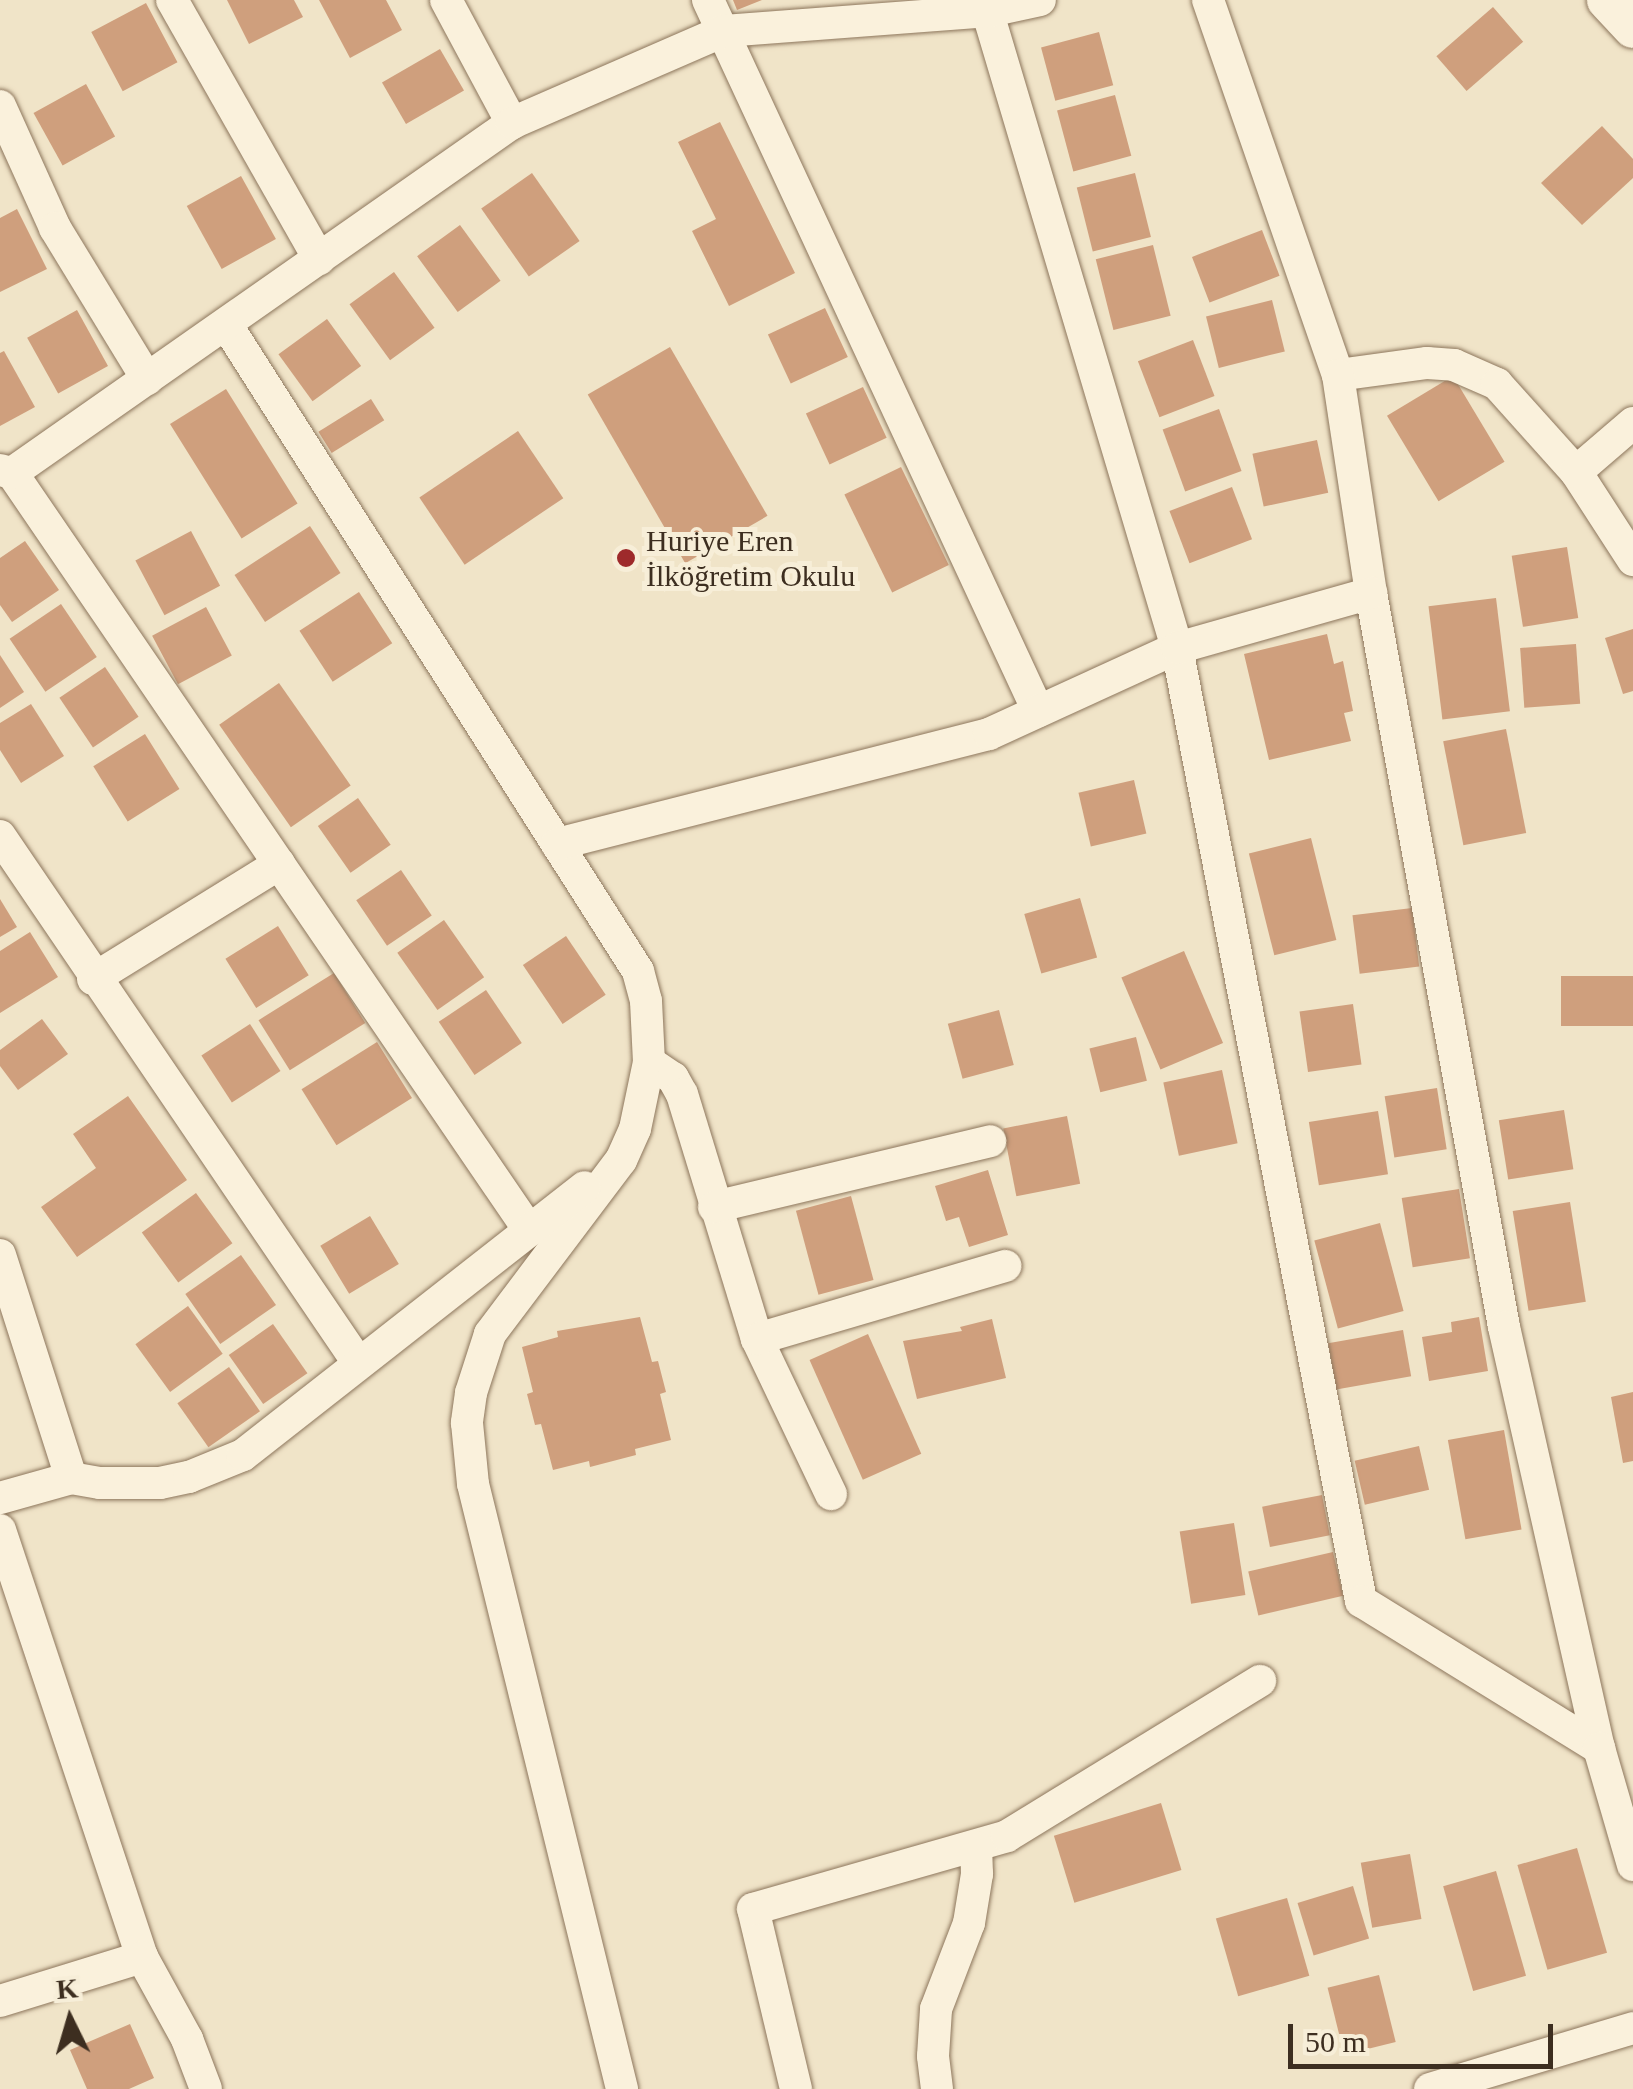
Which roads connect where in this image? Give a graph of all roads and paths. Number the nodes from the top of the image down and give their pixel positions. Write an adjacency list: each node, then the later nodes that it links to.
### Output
1 (172, 0): 12 (street)
2 (446, 0): 11 (street)
3 (708, 0): 9 (street)
4 (1040, 0): 7 (street)
5 (1208, 0): 14 (street)
6 (1608, 0): 8 (street)
7 (987, 6): 9 (street); 21 (street)
8 (1633, 28)
9 (724, 31): 11 (street); 22 (street)
10 (0, 106): 15 (street)
11 (512, 123): 12 (street)
12 (319, 259): 13 (street)
13 (226, 324): 15 (street); 24 (street)
14 (1338, 375): 18 (street); 20 (street)
15 (147, 379): 17 (street)
16 (1633, 423): 18 (street)
17 (6, 471): 25 (street)
18 (1576, 472): 19 (street)
19 (1633, 560)
20 (1371, 593): 21 (street); 41 (street)
21 (1177, 648): 22 (street); 41 (street)
22 (1038, 711): 24 (street)
23 (0, 836): 26 (street)
24 (557, 844): 27 (street)
25 (280, 864): 26 (street); 31 (street)
26 (93, 979): 35 (street)
27 (649, 1062): 29 (street); 30 (street)
28 (990, 1142): 30 (street)
29 (621, 1160): 31 (street); 48 (street)
30 (714, 1207): 34 (street)
31 (529, 1230): 35 (street)
32 (0, 1255): 36 (street)
33 (1006, 1266): 34 (street)
34 (757, 1339): 37 (street)
35 (359, 1364): 36 (street)
36 (71, 1478): 38 (street)
37 (831, 1494)
38 (0, 1498)
39 (0, 1530): 44 (street)
40 (1260, 1681): 42 (street)
41 (1599, 1748): 43 (street)
42 (976, 1847): 49 (street); 50 (street)
43 (1633, 1865)
44 (142, 1957): 45 (street); 47 (street)
45 (0, 2001)
46 (1633, 2028): 51 (street)
47 (206, 2089)
48 (622, 2089)
49 (796, 2089)
50 (937, 2089)
51 (1430, 2089)

